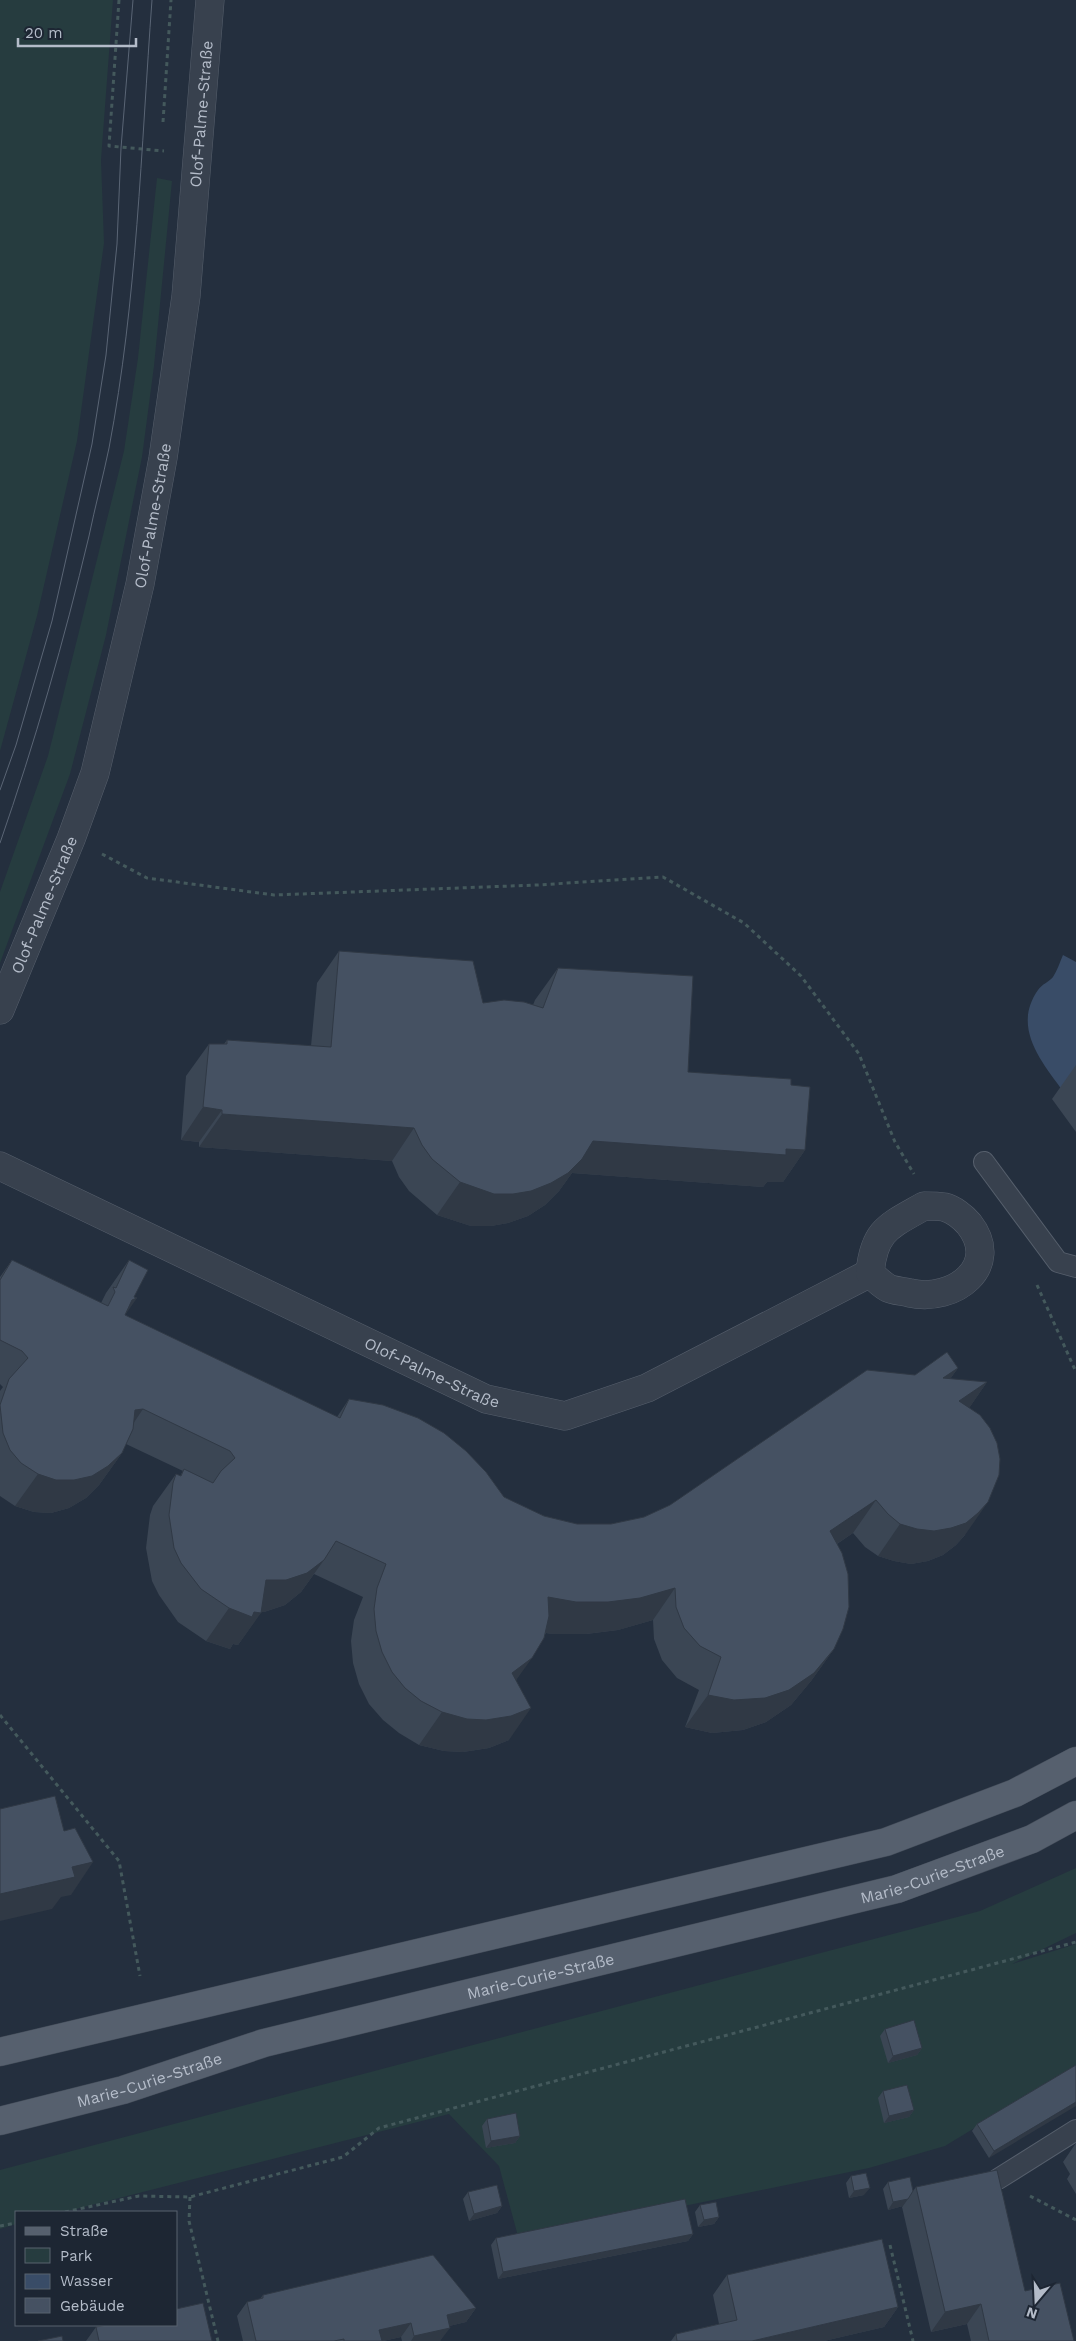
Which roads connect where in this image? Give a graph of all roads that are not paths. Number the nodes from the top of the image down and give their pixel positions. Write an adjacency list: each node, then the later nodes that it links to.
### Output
1 (210, 0): 2 (street, Olof-Palme-Straße)
2 (0, 1010)
3 (984, 1162): 5 (lane)
4 (0, 1166): 6 (street, Olof-Palme-Straße)
5 (1076, 1267)
6 (870, 1273)
7 (1076, 1760): 9 (main road)
8 (1076, 1815): 10 (main road, Marie-Curie-Straße)
9 (0, 2052)
10 (0, 2121)
11 (1076, 2130): 12 (lane)
12 (998, 2178)

